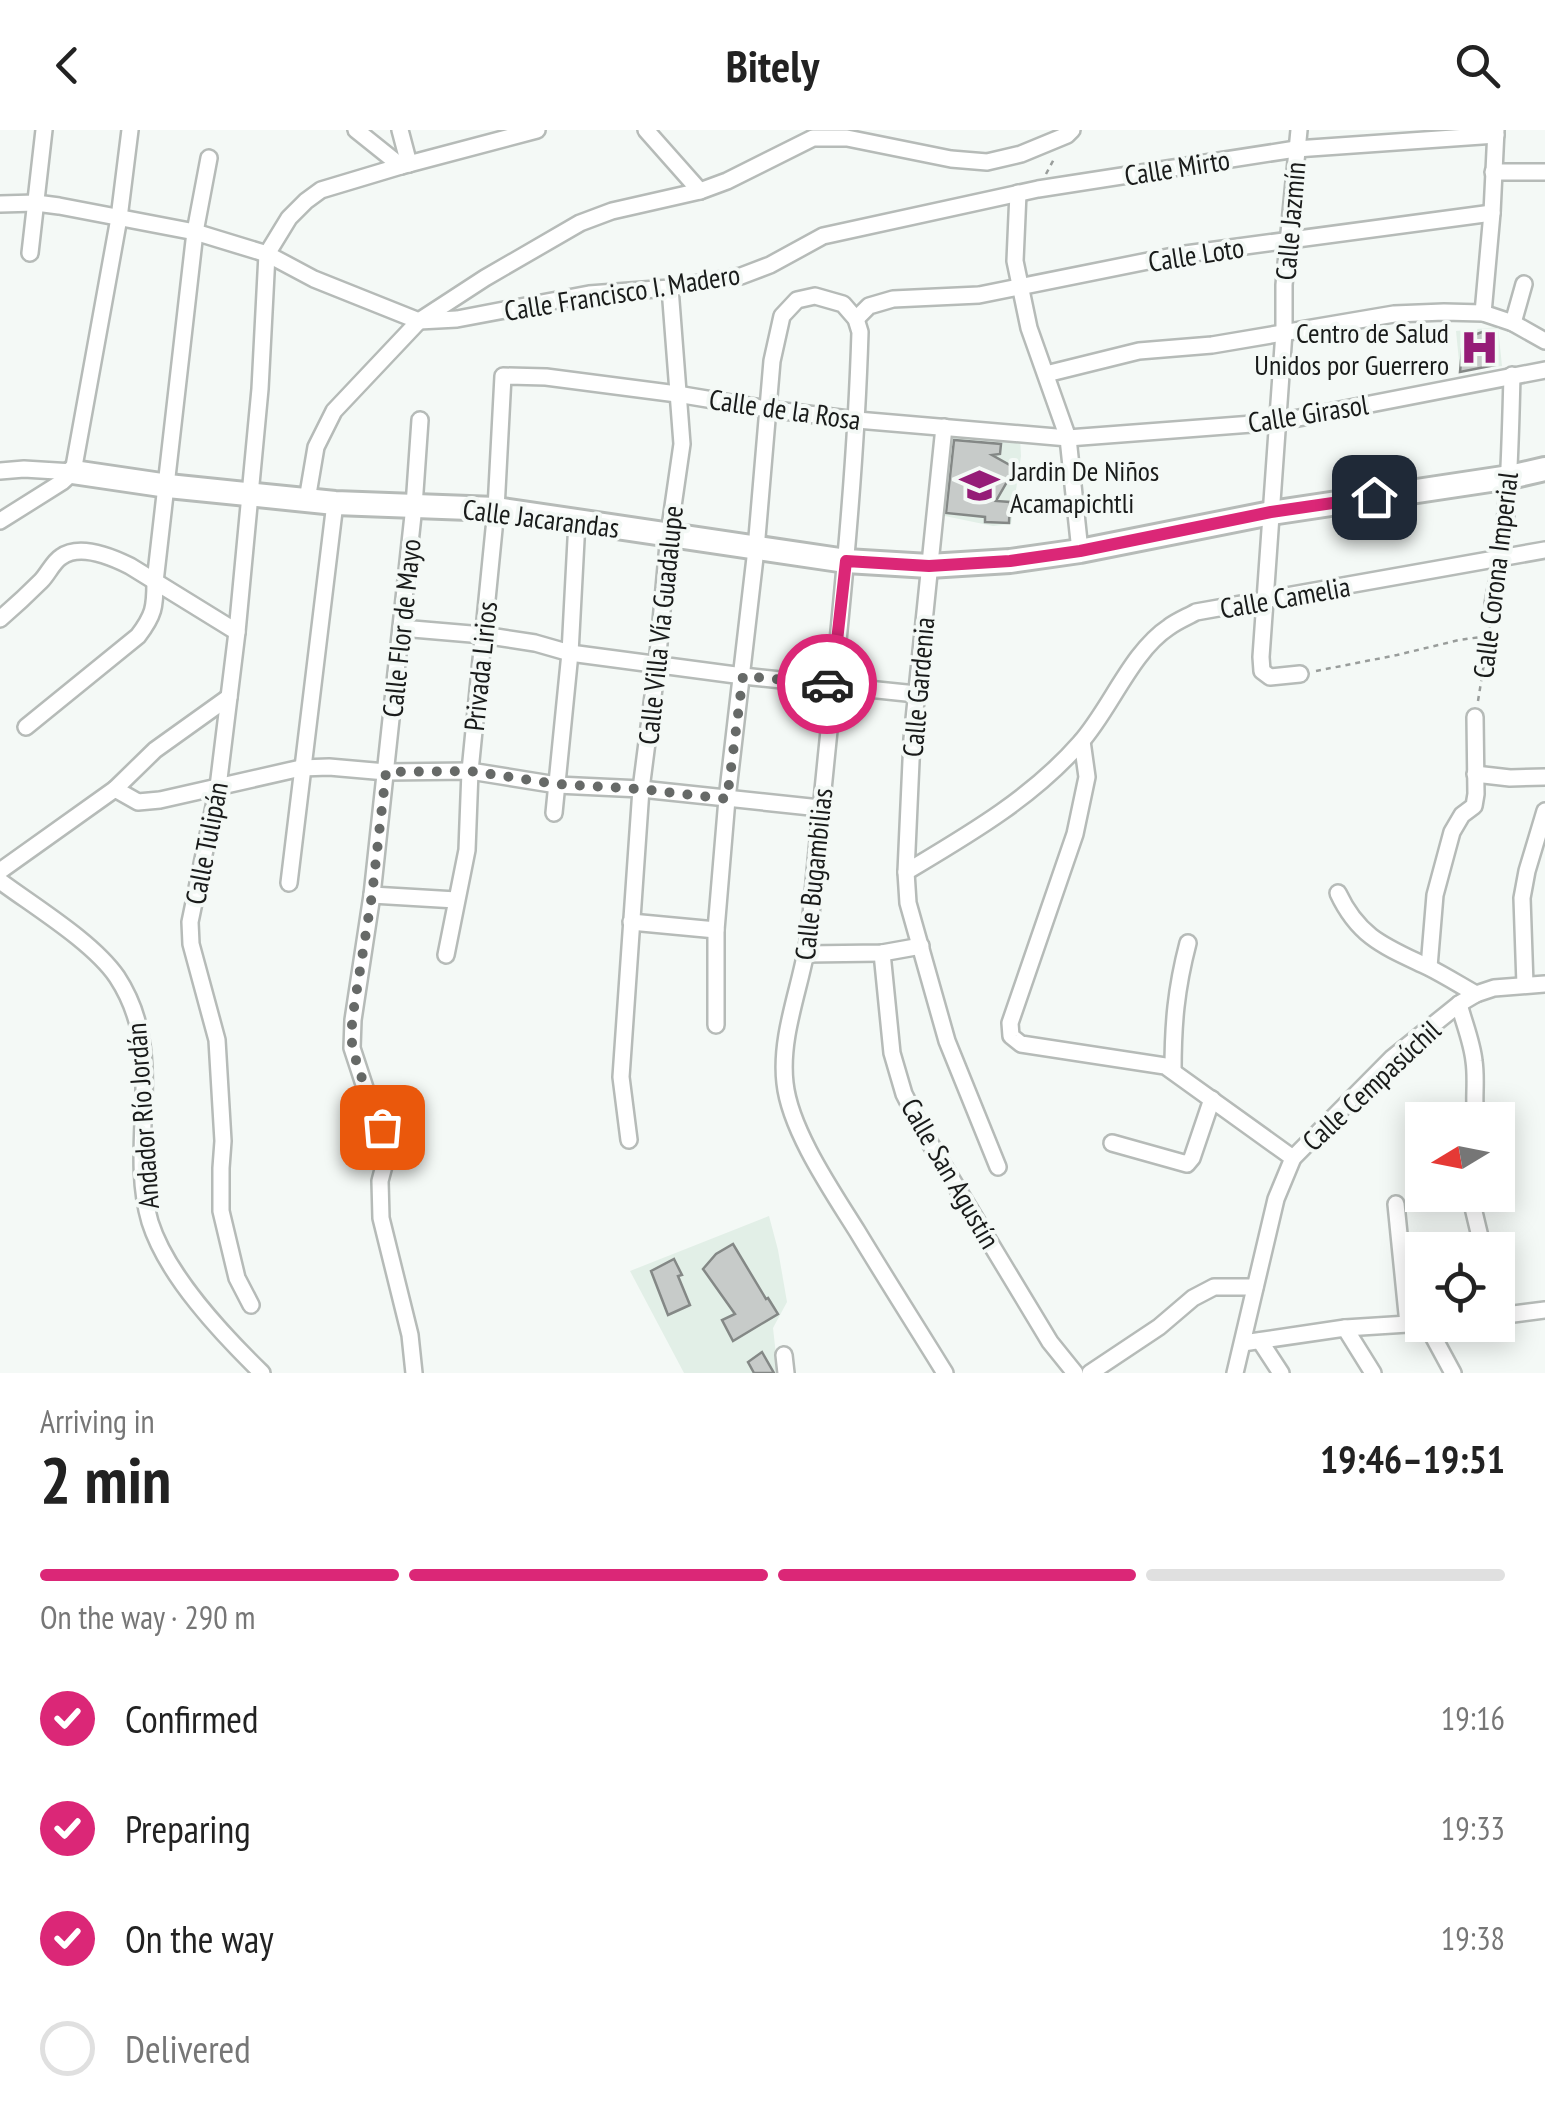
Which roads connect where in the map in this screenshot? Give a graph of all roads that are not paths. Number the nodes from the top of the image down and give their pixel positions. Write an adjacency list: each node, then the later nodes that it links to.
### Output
1 (44, 130): 18 (street)
2 (130, 130): 21 (street)
3 (356, 130): 12 (street)
4 (400, 130): 12 (street)
5 (537, 130): 12 (street)
6 (646, 130): 16 (street)
7 (1298, 130): 10 (street, Calle Jazmín)
8 (1070, 133): 16 (street)
9 (1496, 133): 10 (street, Calle Mirto); 13 (street)
10 (1296, 149): 15 (street, Calle Mirto); 23 (street, Calle Jazmín)
11 (209, 158): 22 (street)
12 (405, 165): 25 (street)
13 (1493, 172): 14 (street); 20 (street)
14 (1545, 172)
15 (1038, 188): 17 (street, Calle Francisco I. Madero)
16 (700, 190): 30 (street)
17 (1018, 194): 27 (street); 28 (street, Calle Francisco I. Madero)
18 (36, 203): 19 (street, Calle Francisco I. Madero); 21 (street, Calle Francisco I. Madero); 24 (street)
19 (0, 204)
20 (1492, 212): 23 (street, Calle Loto); 29 (street)
21 (119, 218): 22 (street, Calle Francisco I. Madero); 48 (street)
22 (195, 232): 25 (street, Calle Francisco I. Madero); 50 (street)
23 (1288, 240): 27 (street, Calle Loto); 33 (street, Calle Jazmín)
24 (30, 253)
25 (267, 254): 30 (street, Calle Francisco I. Madero); 51 (street, Calle Tulipán)
26 (1524, 284): 31 (street)
27 (1019, 286): 32 (street); 36 (street)
28 (670, 288): 30 (street, Calle Francisco I. Madero); 39 (street, Calle Villa Vía Guadalupe)
29 (1484, 313): 31 (street); 33 (street)
30 (419, 320): 52 (street)
31 (1513, 323): 34 (street)
32 (858, 325): 40 (street); 42 (street, Calle Bugambilias)
33 (1284, 332): 36 (street); 43 (street, Calle Jazmín)
34 (1545, 341)
35 (1545, 370): 37 (street, Calle Girasol)
36 (1046, 374): 45 (street)
37 (1512, 375): 43 (street, Calle Girasol); 49 (street, Calle Corona Imperial)
38 (503, 376): 39 (street, Calle de la Rosa); 55 (street, Privada Lirios)
39 (677, 394): 40 (street, Calle de la Rosa); 59 (street, Calle Villa Vía Guadalupe)
40 (767, 408): 42 (street, Calle de la Rosa); 60 (street)
41 (420, 420): 54 (street, Calle Flor de Mayo)
42 (857, 420): 44 (street, Calle de la Rosa); 64 (street, Calle Bugambilias)
43 (1278, 422): 45 (street, Calle Girasol); 56 (street, Calle Jazmín)
44 (944, 426): 45 (street, Calle de la Rosa); 65 (street, Calle Gardenia)
45 (1068, 438): 62 (street)
46 (1545, 469): 49 (street, Calle Jacarandas)
47 (0, 471): 48 (street, Calle Jacarandas)
48 (74, 472): 50 (street, Calle Jacarandas); 57 (street)
49 (1510, 476): 56 (street, Calle Jacarandas); 63 (street, Calle Corona Imperial)
50 (168, 486): 51 (street, Calle Jacarandas); 66 (street)
51 (250, 494): 52 (street, Calle Jacarandas); 71 (street, Calle Tulipán)
52 (306, 500): 53 (street, Calle Jacarandas)
53 (335, 504): 54 (street, Calle Jacarandas); 83 (street)
54 (414, 506): 55 (street, Calle Jacarandas); 70 (street, Calle Flor de Mayo)
55 (496, 509): 58 (street, Calle Jacarandas); 72 (street, Privada Lirios)
56 (1271, 512): 62 (street, Calle Jacarandas); 67 (street, Calle Jazmín)
57 (0, 521)
58 (577, 521): 59 (street, Calle Jacarandas); 73 (street)
59 (669, 534): 60 (street, Calle Jacarandas); 74 (street, Calle Villa Vía Guadalupe)
60 (756, 549): 64 (street, Calle Jacarandas); 76 (street)
61 (1545, 550): 63 (street, Calle Camelia)
62 (1080, 551): 65 (street, Calle Jacarandas)
63 (1503, 558): 67 (street, Calle Camelia); 68 (street, Calle Corona Imperial)
64 (846, 561): 65 (street, Calle Jacarandas); 77 (street, Calle Bugambilias)
65 (929, 566): 78 (street, Calle Gardenia)
66 (155, 582): 69 (street); 71 (street); 81 (street)
67 (1265, 602): 75 (street, Calle Jazmín); 82 (street, Calle Camelia)
68 (1494, 604)
69 (0, 619)
70 (401, 628): 72 (street); 85 (street, Calle Flor de Mayo)
71 (237, 632): 79 (street, Calle Tulipán)
72 (483, 635): 73 (street); 84 (street, Privada Lirios)
73 (570, 653): 74 (street); 88 (street)
74 (657, 665): 76 (street); 91 (street, Calle Villa Vía Guadalupe)
75 (1300, 674)
76 (743, 676): 77 (street); 92 (street)
77 (832, 685): 78 (street); 93 (street, Calle Bugambilias)
78 (916, 694): 97 (street, Calle Gardenia)
79 (229, 697): 89 (street, Calle Tulipán); 90 (street)
80 (1476, 716): 86 (street, Calle Corona Imperial)
81 (26, 727)
82 (1082, 741): 97 (street, Calle Camelia); 116 (street)
83 (301, 768): 85 (street); 89 (street); 99 (street)
84 (470, 771): 85 (street); 88 (street); 102 (street, Privada Lirios)
85 (386, 772): 101 (street, Calle Flor de Mayo)
86 (1475, 774): 87 (street); 110 (street, Calle Corona Imperial)
87 (1545, 778)
88 (556, 784): 91 (street); 95 (street)
89 (218, 787): 90 (street); 126 (street, Calle Tulipán)
90 (115, 789): 96 (street)
91 (640, 789): 92 (street); 103 (street, Calle Villa Vía Guadalupe)
92 (727, 799): 93 (street); 104 (street)
93 (820, 808): 108 (street, Calle Bugambilias)
94 (1545, 812): 112 (street)
95 (554, 813)
96 (0, 872)
97 (906, 872): 106 (street, Calle Gardenia)
98 (0, 881): 134 (street, Andador Río Jordán)
99 (289, 882)
100 (1338, 893): 110 (street)
101 (372, 895): 102 (street); 135 (street)
102 (456, 900): 109 (street, Privada Lirios)
103 (632, 922): 104 (street); 119 (street, Calle Villa Vía Guadalupe)
104 (716, 930): 115 (street)
105 (1188, 943): 116 (street)
106 (922, 946): 107 (street); 122 (street, Calle Gardenia)
107 (882, 953): 108 (street); 138 (street, Calle San Agustín)
108 (806, 954): 137 (street, Calle Bugambilias)
109 (446, 955)
110 (1428, 967): 113 (street)
111 (1545, 984): 112 (street, Calle Cempasúchil)
112 (1525, 985): 113 (street, Calle Cempasúchil)
113 (1476, 994): 114 (street, Calle Cempasúchil)
114 (1459, 1004): 118 (street); 121 (street, Calle Cempasúchil)
115 (716, 1026)
116 (1173, 1071): 117 (street)
117 (1212, 1099): 120 (street); 121 (street)
118 (1473, 1102)
119 (629, 1140)
120 (1112, 1144)
121 (1293, 1158): 124 (street, Calle Cempasúchil)
122 (998, 1167)
123 (1396, 1204): 125 (street)
124 (1255, 1287): 131 (street, Calle Cempasúchil); 139 (street)
125 (1405, 1294)
126 (251, 1305)
127 (1545, 1310): 128 (street)
128 (1515, 1314)
129 (1405, 1324): 130 (street)
130 (1345, 1328): 131 (street); 142 (street)
131 (1251, 1342): 140 (street, Calle Cempasúchil); 141 (street)
132 (1437, 1342): 143 (street)
133 (784, 1355): 136 (street)
134 (262, 1373)
135 (414, 1373)
136 (786, 1373)
137 (945, 1373)
138 (1075, 1373)
139 (1090, 1373)
140 (1235, 1373)
141 (1282, 1373)
142 (1373, 1373)
143 (1453, 1373)

